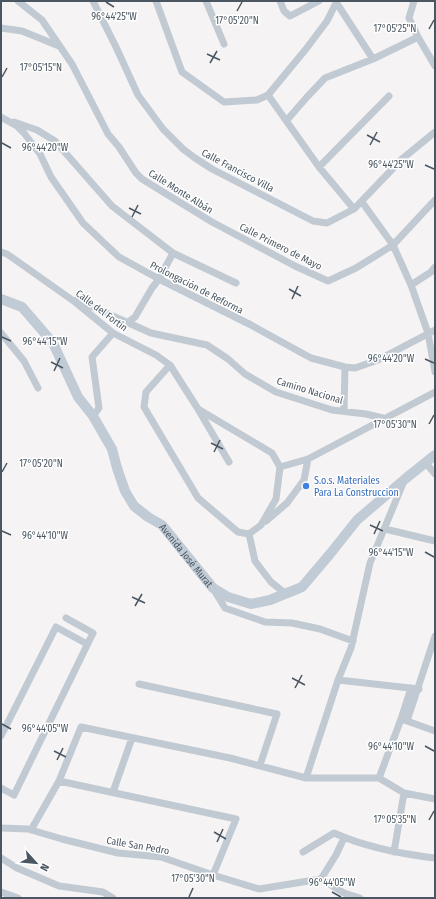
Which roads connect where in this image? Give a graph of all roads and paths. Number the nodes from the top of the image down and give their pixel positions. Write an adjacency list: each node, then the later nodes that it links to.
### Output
1 (18, 1): 12 (street)
2 (93, 1): 24 (street, Calle Francisco Villa)
3 (156, 1): 15 (street)
4 (206, 1): 11 (street)
5 (280, 1): 6 (street)
6 (319, 1)
7 (414, 1): 10 (street)
8 (337, 2): 13 (street); 15 (street)
9 (1, 28): 12 (street)
10 (418, 37): 13 (street); 14 (street)
11 (224, 44)
12 (59, 46): 25 (street, Calle Monte Albán)
13 (373, 59): 18 (street)
14 (435, 66)
15 (265, 96): 18 (street)
16 (389, 96): 21 (street)
17 (1, 117): 19 (street, Prolongación de Reforma)
18 (287, 120): 21 (street)
19 (10, 121): 28 (street, Prolongación de Reforma); 30 (street, Prolongación de Reforma)
20 (435, 132): 23 (street)
21 (319, 167): 24 (street)
22 (435, 200): 26 (street, Calle Primero de Mayo)
23 (362, 202): 24 (street); 26 (street)
24 (354, 209)
25 (212, 222): 26 (street, Calle Primero de Mayo)
26 (392, 245): 32 (street)
27 (1, 252): 33 (street, Calle del Fortín)
28 (173, 253): 30 (street); 31 (street, Prolongación de Reforma)
29 (435, 267): 32 (street)
30 (159, 279): 35 (street); 41 (street, Prolongación de Reforma)
31 (236, 283)
32 (411, 285): 39 (street)
33 (62, 293): 35 (street, Camino Nacional); 38 (street, Calle del Fortín)
34 (1, 299): 47 (street, Avenida José Murat)
35 (127, 323): 46 (street, Camino Nacional)
36 (435, 330): 39 (street, Prolongación de Reforma)
37 (1, 333): 43 (street)
38 (113, 333): 40 (street, Calle del Fortín); 47 (street)
39 (428, 333): 41 (street, Prolongación de Reforma); 42 (street)
40 (170, 365): 45 (street, Calle del Fortín); 58 (street)
41 (345, 367): 46 (street)
42 (435, 372)
43 (38, 388)
44 (435, 392): 48 (street)
45 (198, 409): 51 (street, Calle del Fortín); 53 (street, Calle del Fortín)
46 (344, 411): 48 (street, Camino Nacional)
47 (93, 416): 60 (street, Avenida José Murat)
48 (383, 418): 50 (street)
49 (435, 455): 52 (street, Avenida José Murat)
50 (308, 459): 53 (street); 56 (street)
51 (229, 462)
52 (425, 462): 54 (street); 55 (street, Avenida José Murat)
53 (280, 468): 56 (street)
54 (435, 474)
55 (404, 479): 57 (street); 61 (street, Avenida José Murat)
56 (261, 525): 58 (street)
57 (385, 529): 59 (street); 64 (street)
58 (249, 534): 61 (street)
59 (435, 541)
60 (213, 588): 61 (street, Avenida José Murat); 64 (street)
61 (286, 594)
62 (66, 618): 65 (street)
63 (435, 636): 69 (street)
64 (352, 640): 66 (street)
65 (87, 644): 72 (street); 78 (street)
66 (338, 680): 68 (street); 75 (street)
67 (139, 684): 74 (street)
68 (410, 688): 69 (street); 70 (street)
69 (419, 689): 70 (street)
70 (404, 720): 71 (street); 76 (street)
71 (435, 731)
72 (1, 736)
73 (132, 738): 74 (street); 77 (street); 79 (street)
74 (260, 765): 75 (street)
75 (306, 778): 76 (street)
76 (379, 778): 80 (street)
77 (59, 781): 79 (street); 83 (street)
78 (1, 788)
79 (113, 792): 89 (street)
80 (404, 793): 81 (street); 86 (street)
81 (435, 799)
82 (1, 828): 83 (street, Calle San Pedro)
83 (31, 830): 89 (street, Calle San Pedro)
84 (344, 838): 85 (street); 86 (street); 90 (street)
85 (303, 852)
86 (394, 852): 88 (street)
87 (1, 858): 94 (street)
88 (435, 858)
89 (213, 876): 90 (street, Calle San Pedro)
90 (321, 879): 92 (street)
91 (1, 892): 93 (street)
92 (351, 897): 95 (street)
93 (18, 898)
94 (113, 898)
95 (360, 898)

